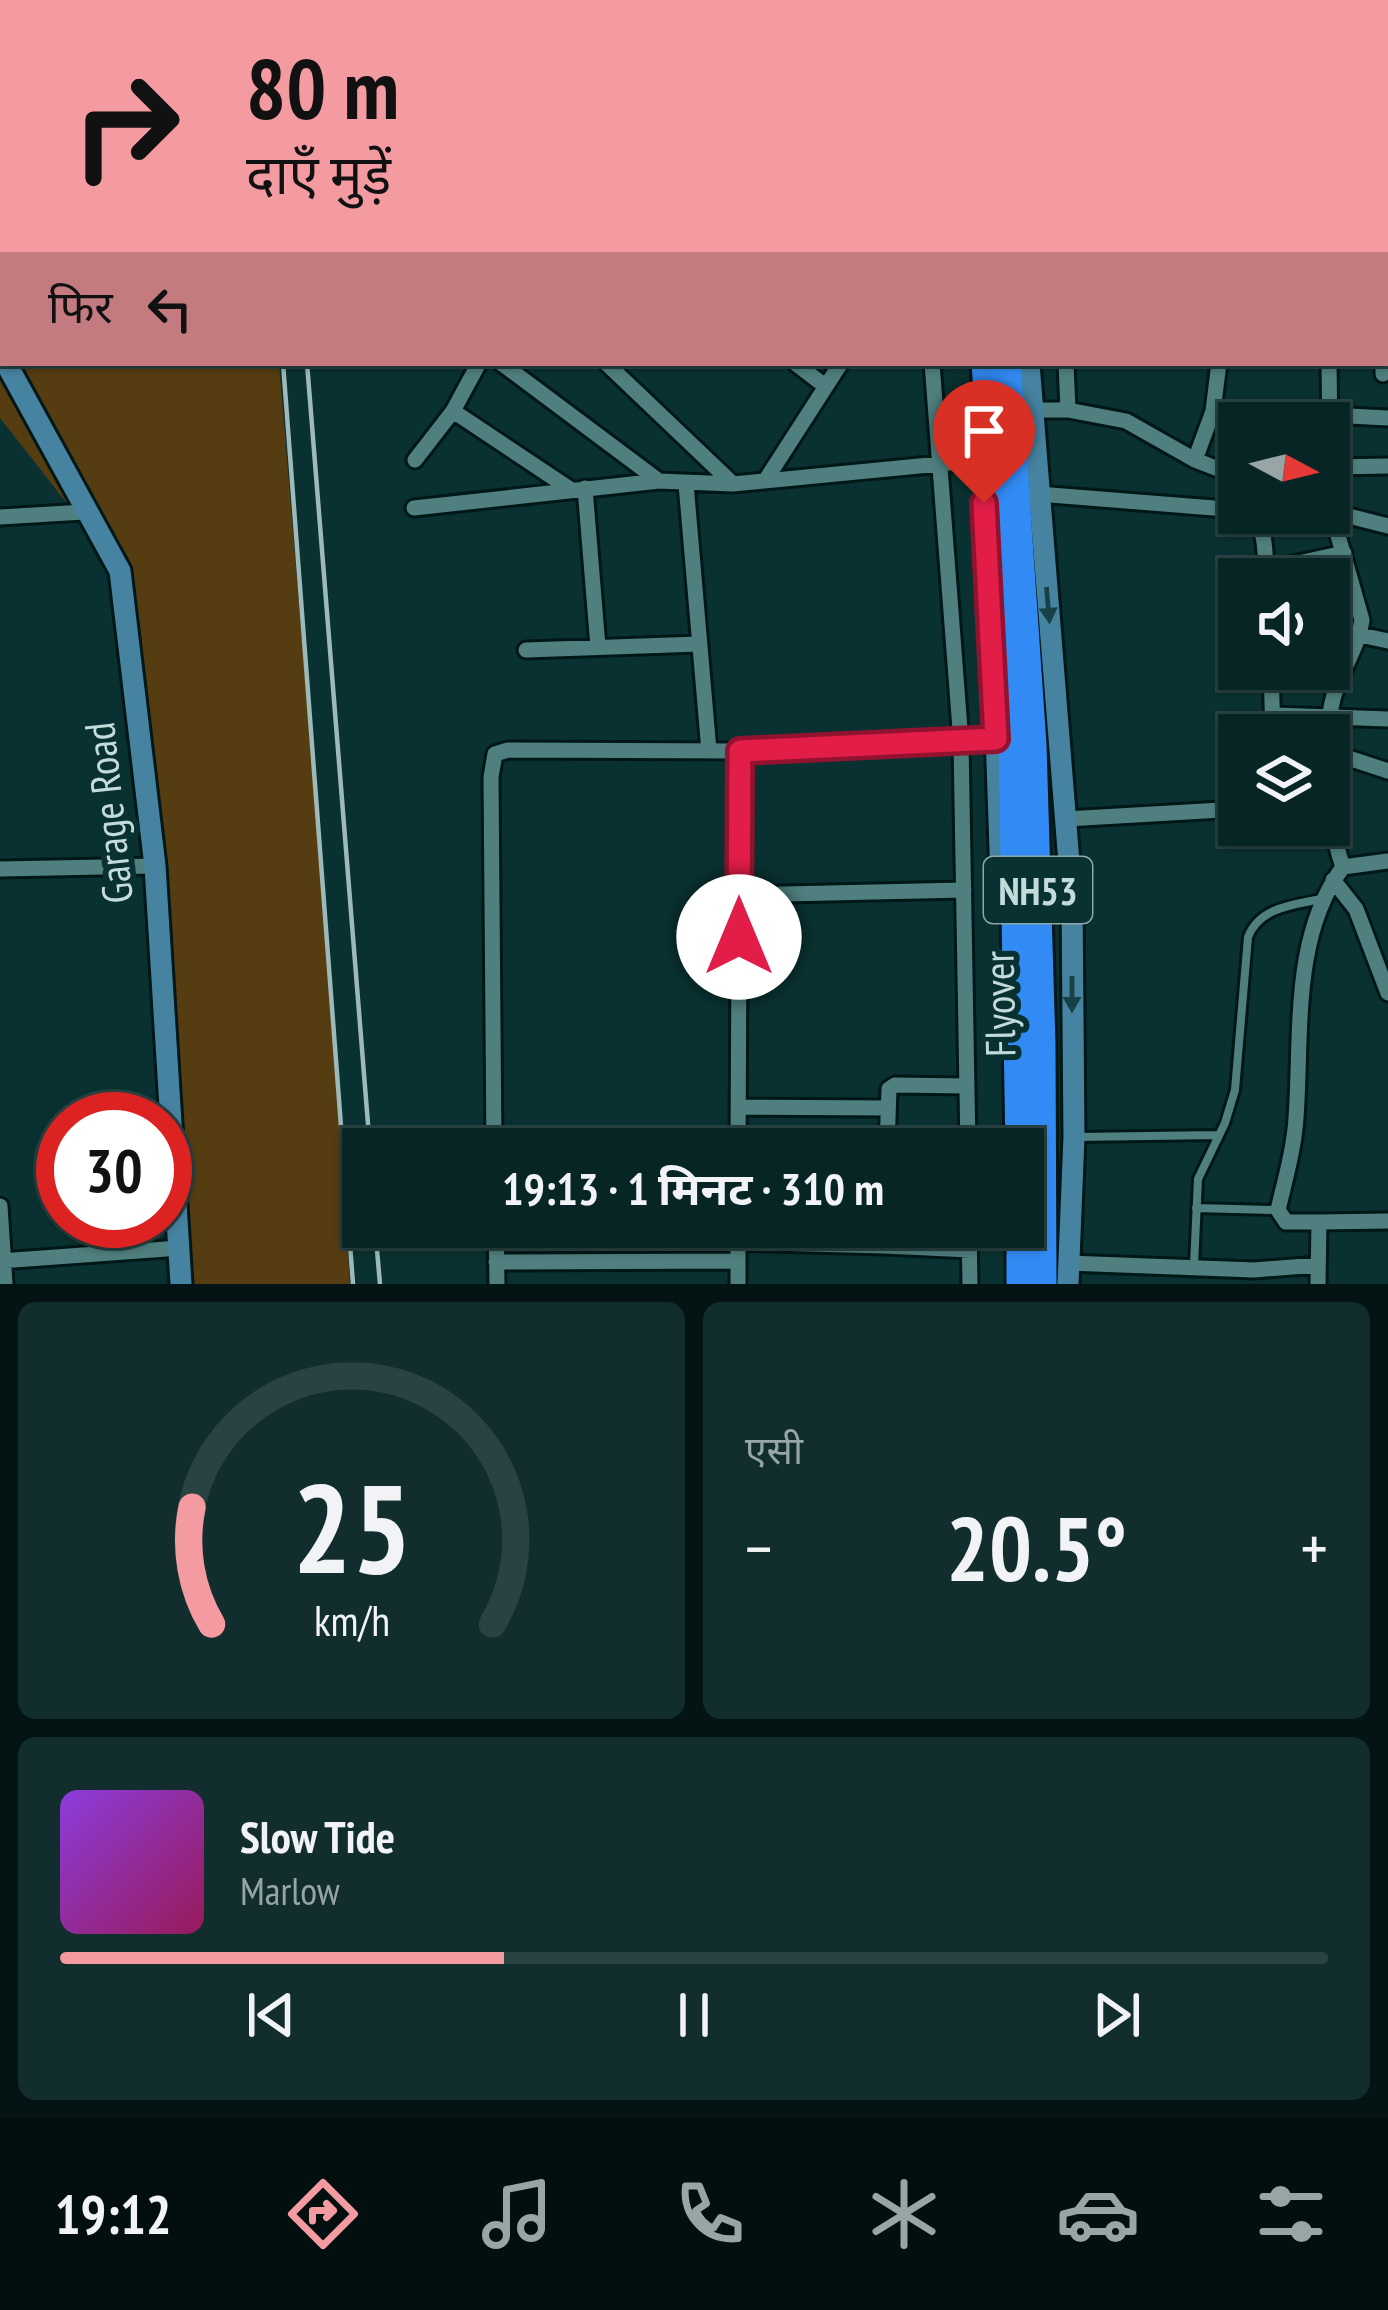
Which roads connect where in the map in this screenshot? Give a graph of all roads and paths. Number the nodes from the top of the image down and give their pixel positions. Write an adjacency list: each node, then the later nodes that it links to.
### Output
1 (8, 366): 39 (street, Garage Road)
2 (477, 366): 20 (street)
3 (505, 366): 31 (street)
4 (609, 366): 34 (street)
5 (799, 366): 15 (street)
6 (839, 366): 15 (street)
7 (932, 366): 28 (street)
8 (972, 366): 25 (street)
9 (987, 366): 36 (highway, Flyover / NH53)
10 (1007, 366): 36 (highway, Flyover / NH53)
11 (1030, 366): 18 (street)
12 (1066, 366): 19 (street)
13 (1219, 366): 21 (street)
14 (1330, 366): 16 (street)
15 (824, 386): 32 (street)
16 (1330, 402)
17 (1350, 408): 23 (street)
18 (1033, 410): 19 (street); 36 (street)
19 (1068, 410): 26 (street)
20 (453, 411): 24 (street); 35 (street)
21 (1213, 411): 22 (street); 26 (street)
22 (1218, 413)
23 (1388, 418)
24 (415, 460)
25 (981, 460): 28 (street); 54 (street)
26 (1195, 460): 30 (street)
27 (1350, 460): 29 (street)
28 (939, 464): 32 (street); 55 (street)
29 (1388, 466)
30 (1218, 469)
31 (659, 481): 33 (street); 35 (street)
32 (765, 481): 34 (street)
33 (686, 484): 34 (street); 48 (street)
34 (733, 484)
35 (578, 489): 37 (street); 49 (street)
36 (1017, 495): 38 (street); 61 (street, one-way to 61); 79 (highway, Flyover / NH53); 109 (highway, Flyover / NH53)
37 (414, 508)
38 (1218, 509)
39 (84, 512): 41 (street); 64 (street, Garage Road)
40 (1350, 516): 42 (street)
41 (0, 517)
42 (1388, 526)
43 (1338, 534): 44 (street)
44 (1344, 553): 45 (street); 46 (street)
45 (1325, 558)
46 (1360, 635): 47 (street); 51 (street)
47 (1388, 640)
48 (700, 644): 49 (street); 56 (street)
49 (598, 647): 50 (street)
50 (526, 650)
51 (1330, 714)
52 (1388, 719): 53 (street)
53 (1350, 720)
54 (996, 739): 55 (street); 78 (street)
55 (961, 742): 57 (street); 67 (street)
56 (709, 751): 57 (street); 74 (street)
57 (740, 751): 68 (street)
58 (1350, 759): 59 (street)
59 (1388, 772)
60 (1218, 810): 61 (street)
61 (1066, 819): 81 (street, one-way to 81)
62 (1333, 846): 66 (street)
63 (1388, 861): 66 (street)
64 (155, 866): 65 (street); 92 (street, Garage Road)
65 (0, 869)
66 (1338, 873): 69 (street); 70 (street)
67 (964, 890): 68 (street); 71 (street)
68 (740, 895): 72 (street)
69 (1322, 899): 80 (lane); 84 (street)
70 (1388, 993)
71 (967, 1086): 73 (street); 77 (street)
72 (739, 1107): 73 (street); 75 (street)
73 (888, 1108): 76 (street)
74 (494, 1128)
75 (738, 1128)
76 (888, 1128)
77 (968, 1128)
78 (1006, 1128)
79 (1019, 1128)
80 (1219, 1135): 81 (lane); 83 (lane)
81 (1074, 1137): 100 (street)
82 (0, 1206): 94 (street)
83 (1196, 1208): 84 (lane); 99 (lane)
84 (1278, 1210): 86 (street)
85 (1388, 1221): 86 (street)
86 (1319, 1222): 98 (street)
87 (496, 1248): 96 (street)
88 (738, 1248): 95 (street)
89 (928, 1248): 93 (street)
90 (1007, 1248): 107 (street)
91 (1020, 1248): 108 (highway)
92 (180, 1249): 94 (street); 103 (street, Garage Road)
93 (970, 1250): 106 (street)
94 (2, 1261): 102 (street)
95 (738, 1261): 96 (street); 105 (street)
96 (496, 1262): 104 (street)
97 (1111, 1262): 99 (street); 100 (street); 110 (street)
98 (1318, 1265): 101 (street); 111 (street)
99 (1197, 1272): 101 (street)
100 (1068, 1274)
101 (1254, 1277)
102 (5, 1284)
103 (181, 1284)
104 (497, 1284)
105 (738, 1284)
106 (970, 1284)
107 (1007, 1284)
108 (1020, 1284)
109 (1042, 1284)
110 (1111, 1284)
111 (1318, 1284)

